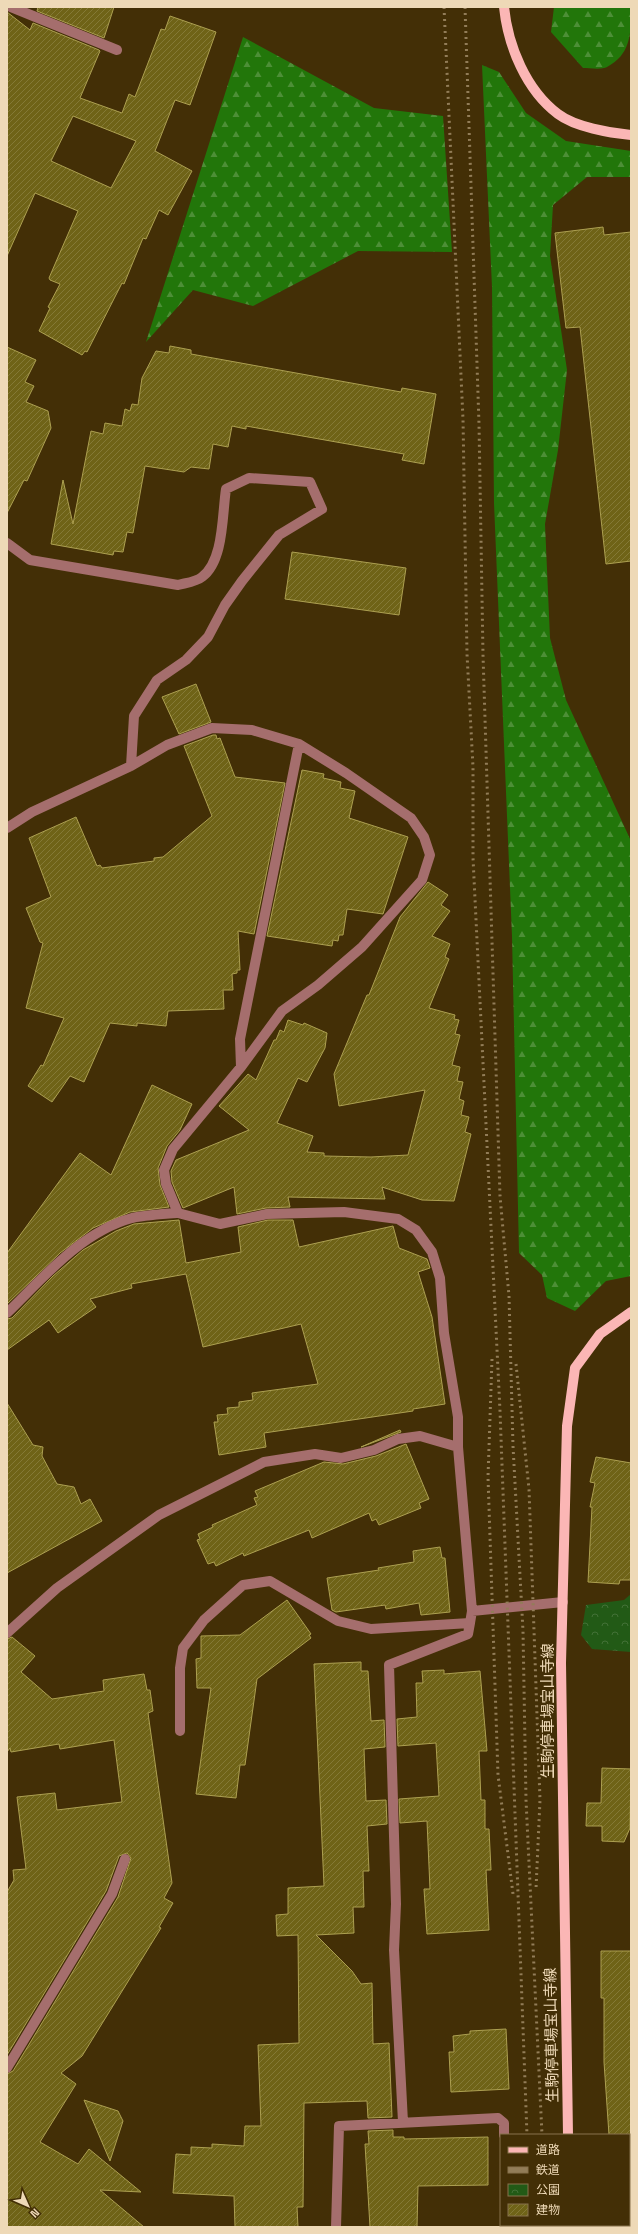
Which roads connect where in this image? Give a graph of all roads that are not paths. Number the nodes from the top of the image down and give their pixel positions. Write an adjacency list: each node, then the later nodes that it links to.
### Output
1 (11, 7): 3 (street)
2 (504, 7): 4 (main road)
3 (117, 50)
4 (631, 135)
5 (7, 544): 7 (street)
6 (299, 744): 7 (street); 9 (street); 9 (street)
7 (131, 766): 8 (street)
8 (7, 828)
9 (241, 1067): 10 (street)
10 (178, 1212): 12 (street); 13 (street)
11 (631, 1312): 14 (main road, 生駒停車場宝山寺線)
12 (7, 1314)
13 (458, 1446): 15 (street); 17 (street)
14 (563, 1602): 15 (street); 23 (main road, 生駒停車場宝山寺線)
15 (472, 1611): 16 (street)
16 (470, 1623): 18 (street); 21 (street)
17 (7, 1633)
18 (180, 1731)
19 (125, 1859): 20 (street)
20 (7, 2068)
21 (403, 2122): 22 (street); 24 (street)
22 (504, 2134)
23 (568, 2134)
24 (336, 2227)

